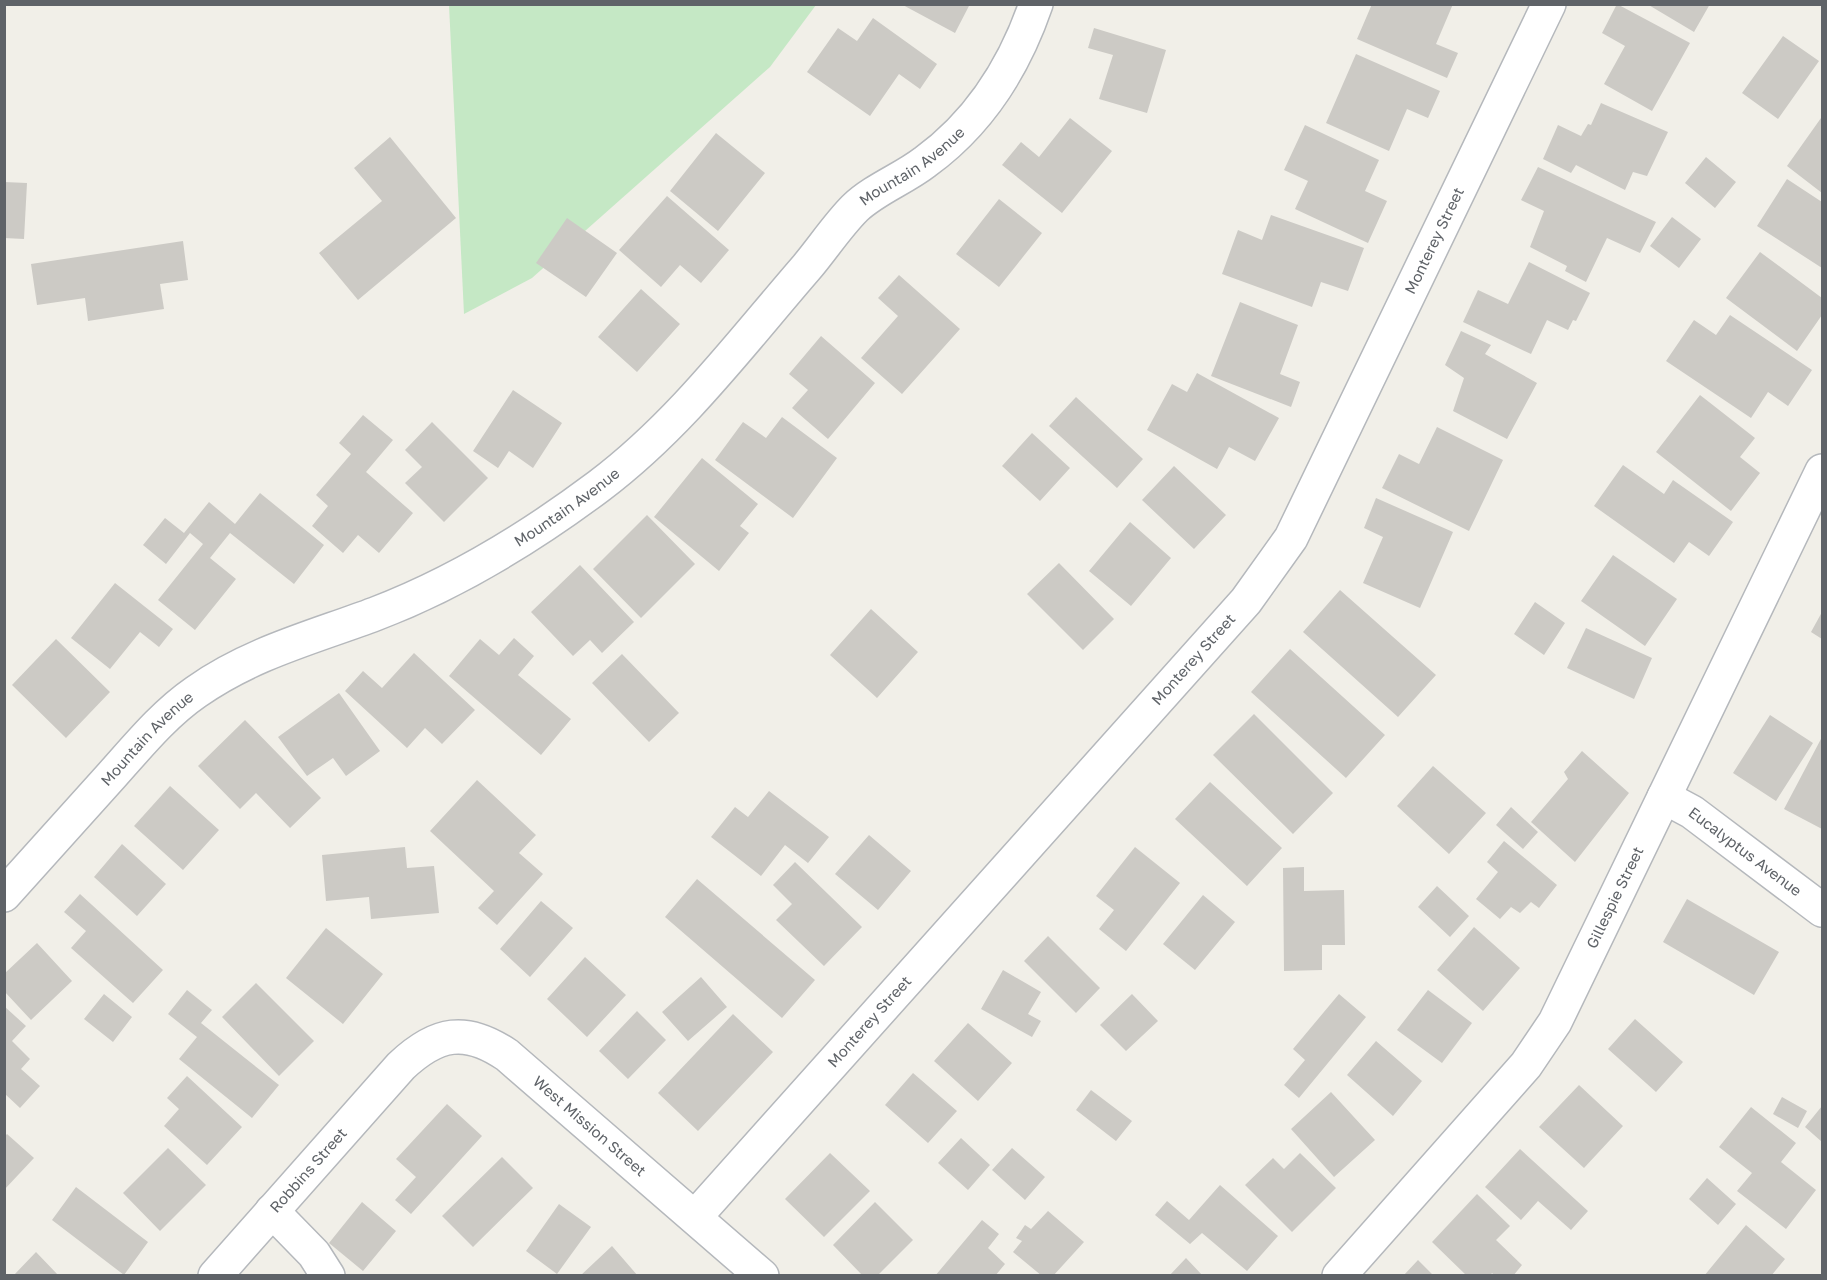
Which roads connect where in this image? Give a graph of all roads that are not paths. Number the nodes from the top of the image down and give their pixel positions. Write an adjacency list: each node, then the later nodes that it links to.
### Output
1 (1036, 4): 5 (street, Mountain Avenue)
2 (1549, 4): 9 (street, Monterey Street)
3 (1822, 471): 4 (street, Gillespie Street)
4 (1664, 797): 6 (street, Eucalyptus Avenue); 13 (street, Gillespie Street)
5 (4, 895)
6 (1822, 910)
7 (401, 1066): 8 (street, Robbins Street); 9 (street, West Mission Street)
8 (272, 1211): 11 (street, Robbins Street); 12 (street)
9 (696, 1217): 10 (street, West Mission Street)
10 (751, 1272)
11 (215, 1275)
12 (328, 1275)
13 (1339, 1275)

